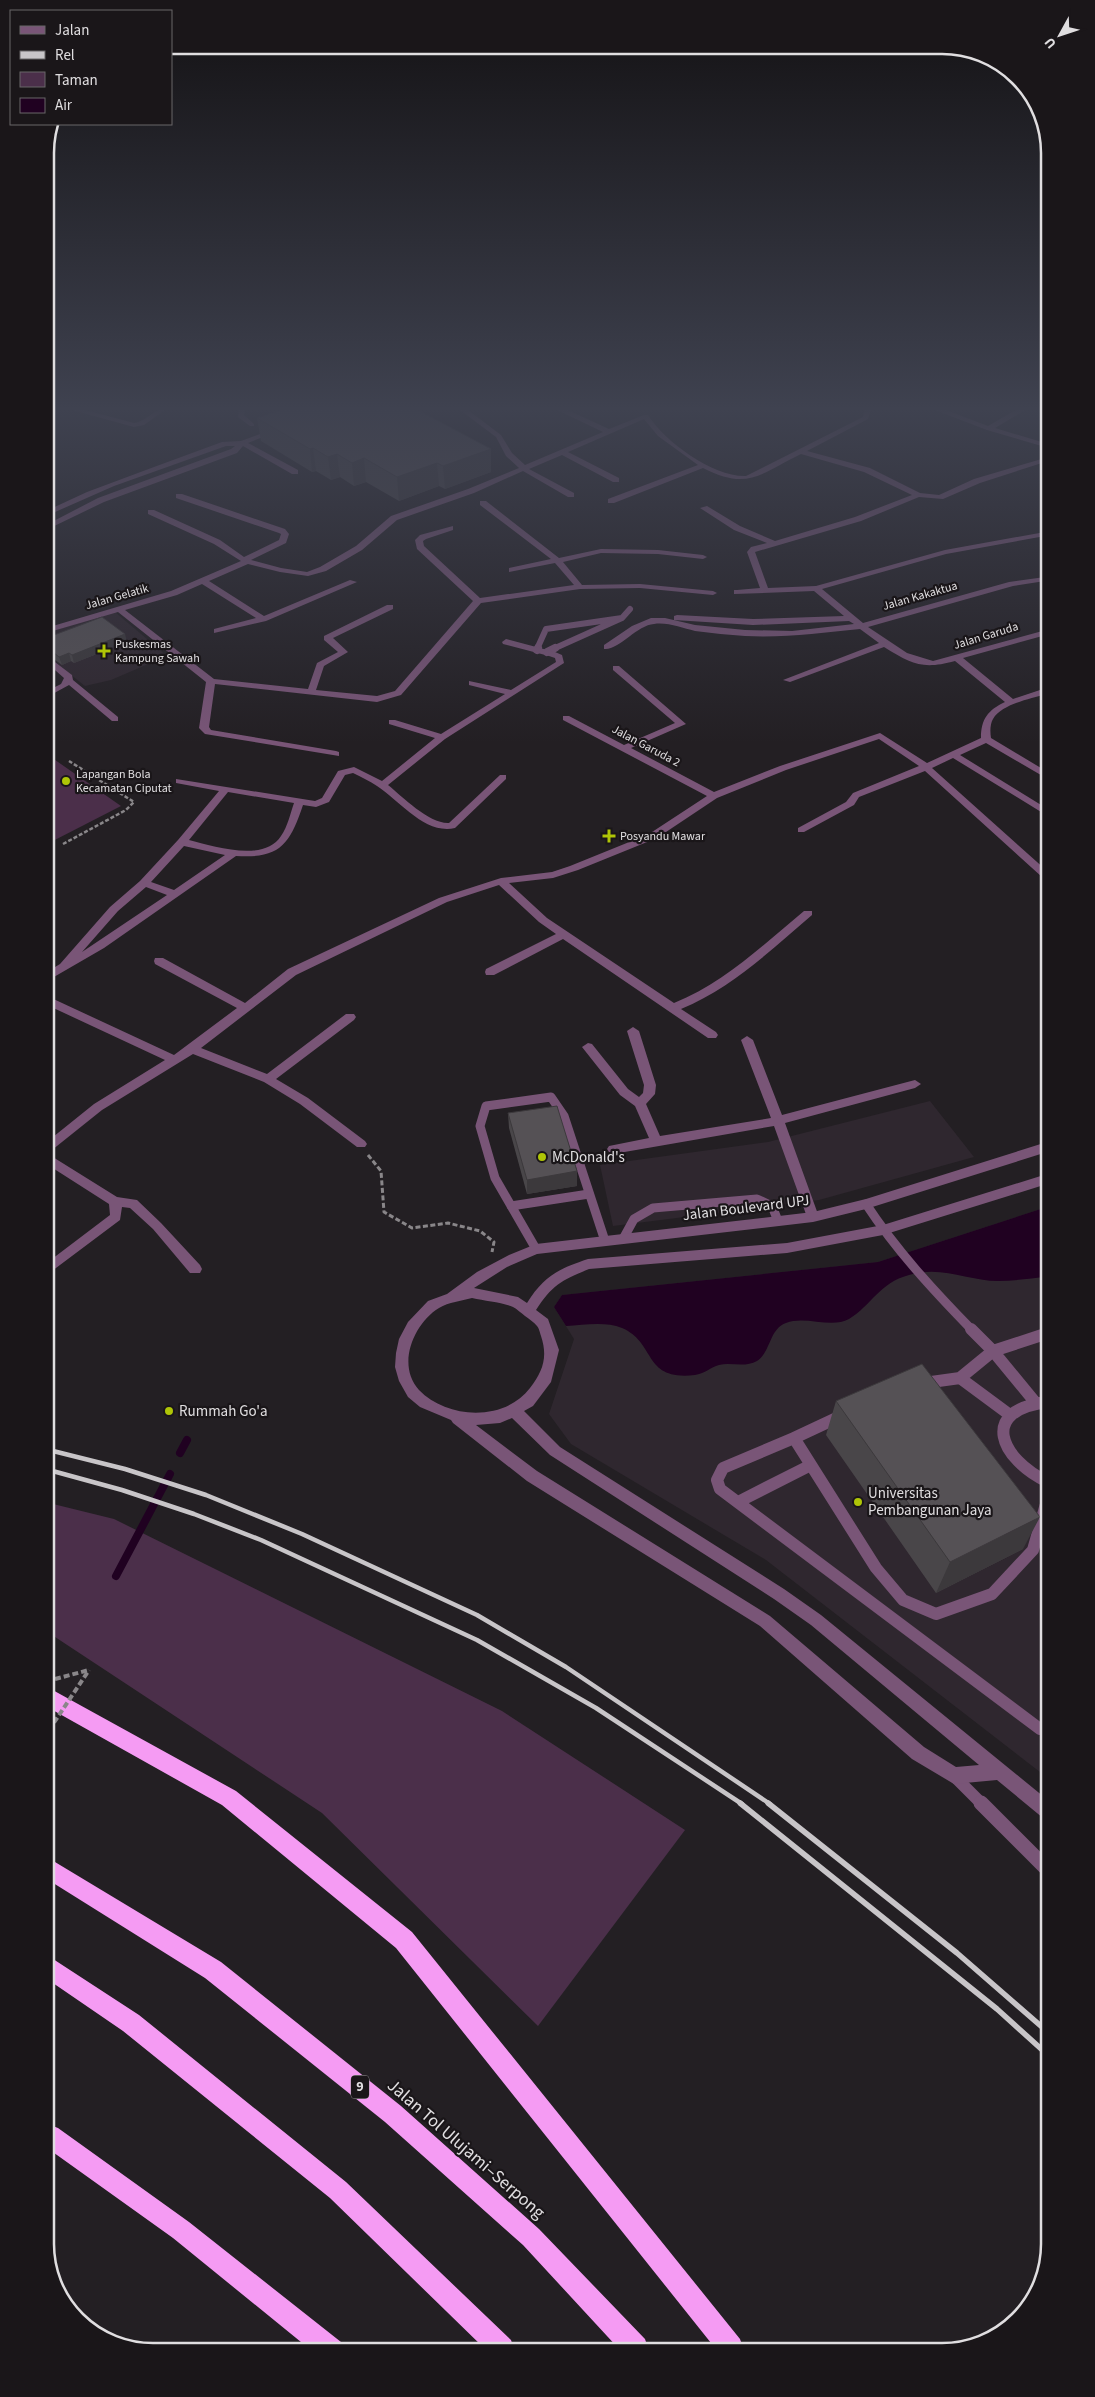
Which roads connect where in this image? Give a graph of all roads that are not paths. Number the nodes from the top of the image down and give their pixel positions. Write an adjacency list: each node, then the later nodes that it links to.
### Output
1 (166, 519): 11 (street)
2 (246, 519): 11 (street, Jalan Gelatik)
3 (393, 519): 11 (street)
4 (505, 519): 12 (street)
5 (722, 519): 9 (street)
6 (858, 519): 9 (street)
7 (450, 528): 22 (street)
8 (1041, 535): 18 (street)
9 (774, 543): 19 (street)
10 (703, 557): 12 (street)
11 (246, 560): 15 (street, Jalan Gelatik)
12 (557, 560): 13 (street); 17 (street)
13 (512, 570)
14 (1041, 580): 30 (street, Jalan Kakaktua)
15 (202, 581): 24 (street, Jalan Gelatik); 29 (street)
16 (353, 582): 29 (street)
17 (580, 587): 21 (street); 22 (street)
18 (816, 588): 19 (street); 28 (street)
19 (765, 590): 20 (street)
20 (737, 592)
21 (713, 593)
22 (478, 600): 46 (street)
23 (390, 608): 46 (street)
24 (119, 609): 31 (street, Jalan Gelatik); 42 (street)
25 (630, 609): 27 (lane)
26 (672, 617): 28 (street)
27 (622, 618): 37 (lane); 37 (lane)
28 (852, 618): 30 (street)
29 (263, 619): 32 (street)
30 (861, 626): 35 (street); 36 (street, Jalan Kakaktua)
31 (54, 628)
32 (217, 631)
33 (1041, 633): 38 (street, Jalan Garuda)
34 (506, 642): 37 (street)
35 (886, 643): 38 (street, Jalan Garuda); 41 (street)
36 (607, 647)
37 (542, 651): 47 (street)
38 (957, 658): 49 (street)
39 (54, 665): 43 (street)
40 (616, 668): 55 (street)
41 (787, 680)
42 (211, 681): 46 (street); 56 (street)
43 (69, 682): 45 (street); 51 (street)
44 (472, 683): 47 (street)
45 (54, 690)
46 (310, 693)
47 (512, 693): 53 (street)
48 (1041, 693): 49 (street)
49 (1012, 703): 54 (street)
50 (566, 718): 55 (street, Jalan Garuda 2)
51 (115, 719)
52 (392, 722): 53 (street)
53 (442, 737): 62 (street)
54 (986, 739): 57 (street); 59 (street)
55 (624, 748): 64 (street, Jalan Garuda 2)
56 (336, 754)
57 (953, 754): 58 (street); 66 (street)
58 (926, 767): 64 (street); 67 (street); 70 (street)
59 (1041, 772)
60 (503, 778): 62 (street)
61 (179, 781): 63 (street)
62 (382, 785): 65 (street)
63 (225, 789): 65 (street); 68 (street)
64 (714, 796): 71 (street)
65 (300, 801): 69 (street)
66 (1041, 809)
67 (801, 830)
68 (182, 842): 69 (street); 72 (street)
69 (235, 852): 73 (street)
70 (1041, 870)
71 (501, 881): 75 (street); 81 (street)
72 (144, 883): 73 (street); 77 (street)
73 (175, 894): 77 (street)
74 (808, 913): 82 (street)
75 (564, 934): 79 (street); 82 (street)
76 (159, 962): 81 (street)
77 (65, 964): 78 (street)
78 (54, 972)
79 (490, 972)
80 (54, 1003): 89 (street)
81 (244, 1007): 88 (street)
82 (673, 1008): 85 (street)
83 (350, 1018): 90 (street)
84 (633, 1031): 92 (street)
85 (712, 1035)
86 (747, 1040): 93 (street)
87 (588, 1047): 92 (street)
88 (192, 1049): 89 (street); 90 (street)
89 (175, 1060): 95 (street)
90 (268, 1079): 96 (street)
91 (915, 1084): 93 (street)
92 (640, 1103): 94 (street)
93 (778, 1121): 94 (street); 105 (street)
94 (656, 1141): 97 (street)
95 (54, 1142)
96 (361, 1144)
97 (613, 1149)
98 (1041, 1149): 103 (street, Jalan Boulevard UPJ)
99 (54, 1163): 102 (street)
100 (1041, 1180): 107 (street)
101 (589, 1194): 104 (lane); 104 (lane); 109 (lane)
102 (115, 1202): 111 (street); 112 (street)
103 (866, 1204): 105 (street, Jalan Boulevard UPJ); 107 (lane)
104 (511, 1206): 110 (lane)
105 (813, 1217): 106 (street, Jalan Boulevard UPJ)
106 (778, 1221): 108 (street, Jalan Boulevard UPJ); 108 (lane)
107 (883, 1230): 114 (street); 116 (lane)
108 (623, 1239): 109 (street, Jalan Boulevard UPJ)
109 (605, 1241): 110 (street, Jalan Boulevard UPJ)
110 (536, 1249): 113 (street, Jalan Boulevard UPJ)
111 (54, 1264)
112 (195, 1269)
113 (452, 1297): 114 (street); 124 (street)
114 (530, 1309): 122 (street)
115 (1041, 1335): 116 (lane)
116 (993, 1351): 117 (lane); 119 (lane)
117 (960, 1378): 118 (lane); 123 (lane)
118 (914, 1384)
119 (1035, 1402): 120 (lane); 123 (lane)
120 (1041, 1402)
121 (854, 1410): 125 (lane)
122 (515, 1411): 124 (street); 132 (street)
123 (1010, 1415): 127 (lane)
124 (458, 1419): 133 (street)
125 (794, 1438): 126 (lane); 128 (lane)
126 (809, 1466): 128 (lane); 129 (lane)
127 (1041, 1480)
128 (738, 1502): 131 (lane)
129 (1041, 1522)
130 (54, 1700): 142 (highway)
131 (1040, 1729)
132 (1000, 1771): 133 (street); 134 (street)
133 (954, 1776): 135 (lane)
134 (1041, 1805)
135 (1041, 1864)
136 (54, 1871): 141 (highway, Jalan Tol Ulujami–Serpong / 9)
137 (54, 1971): 140 (highway)
138 (54, 2139): 139 (highway)
139 (323, 2343)
140 (496, 2343)
141 (631, 2343)
142 (727, 2343)

